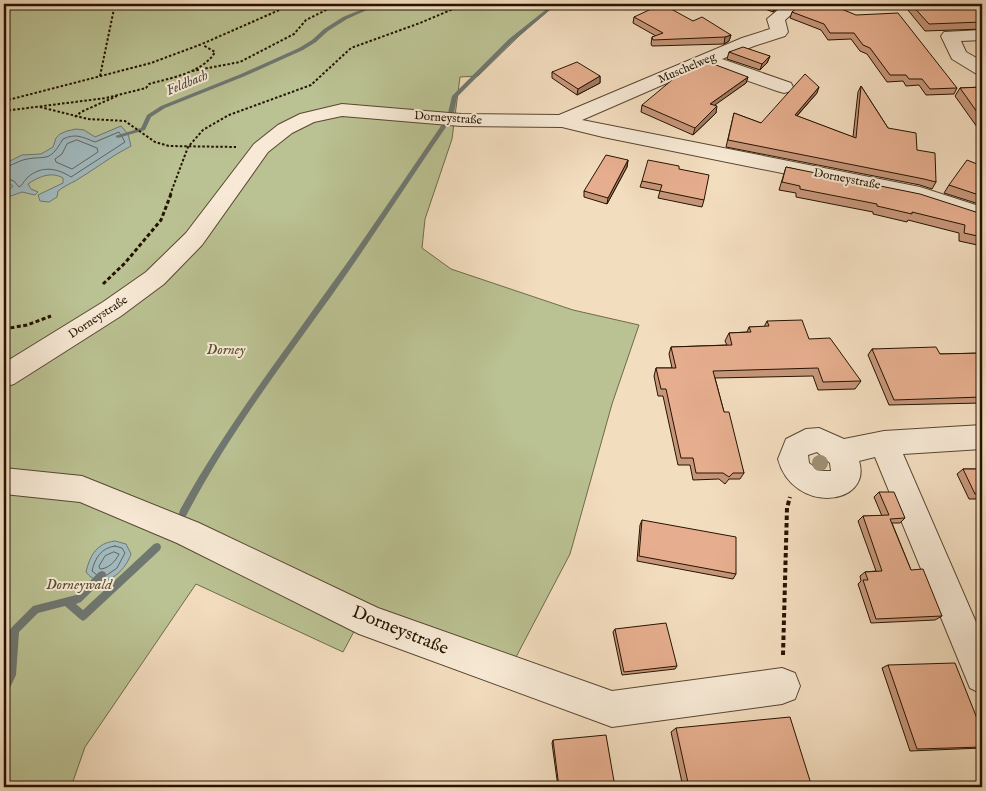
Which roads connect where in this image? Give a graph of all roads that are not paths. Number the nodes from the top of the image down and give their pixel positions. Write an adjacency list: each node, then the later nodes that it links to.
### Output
1 (795, 4): 3 (street, Muschelweg)
2 (982, 35): 4 (street)
3 (706, 60): 5 (street); 6 (street, Muschelweg)
4 (982, 69)
5 (784, 87)
6 (562, 121): 7 (street, Dorneystraße); 8 (street, Dorneystraße)
7 (982, 215)
8 (4, 376)
9 (982, 438): 10 (street)
10 (884, 443): 11 (street); 13 (street)
11 (798, 470)
12 (4, 481): 14 (street, Dorneystraße)
13 (982, 676)
14 (782, 686)

